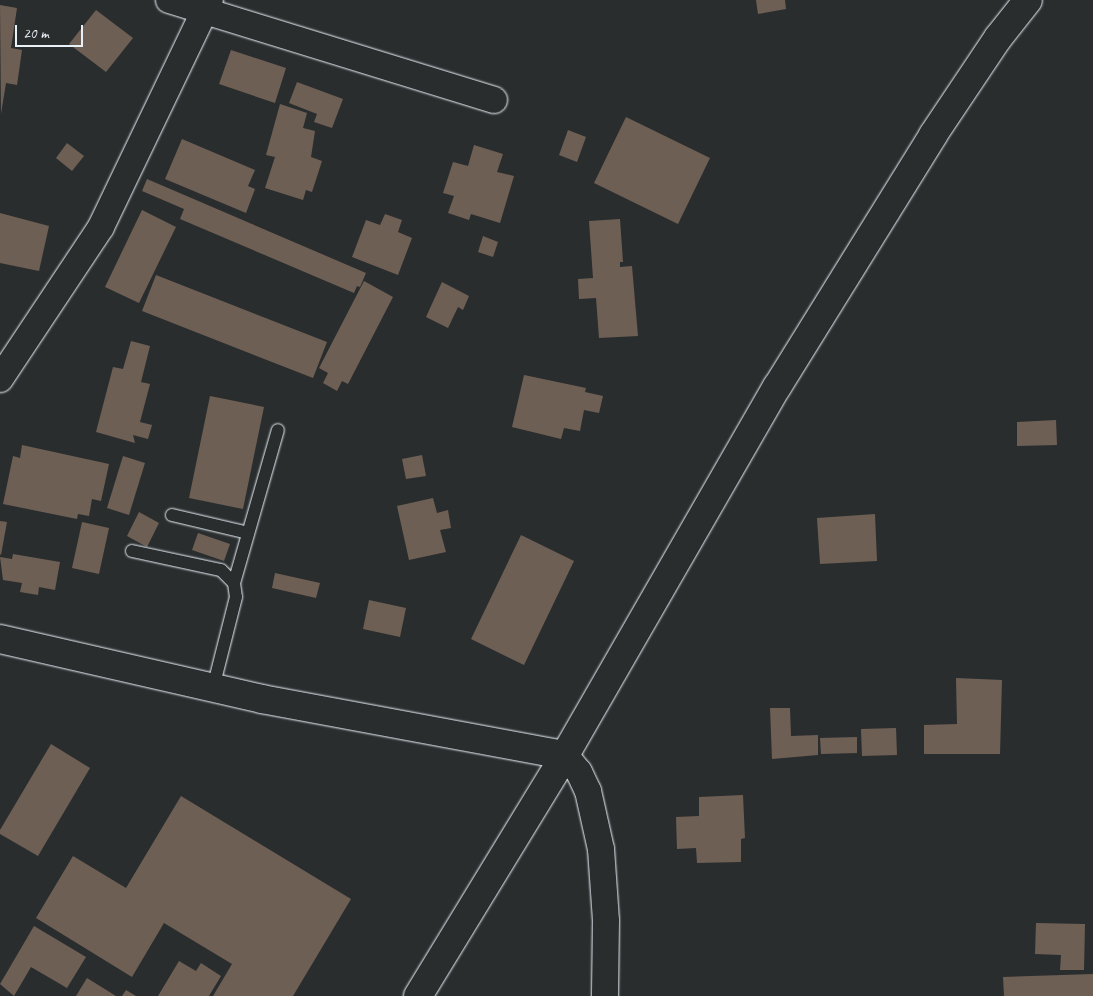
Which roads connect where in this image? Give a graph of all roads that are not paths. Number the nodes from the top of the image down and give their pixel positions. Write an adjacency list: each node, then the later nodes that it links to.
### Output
1 (169, 0): 3 (street)
2 (1028, 0): 13 (main road)
3 (208, 5): 4 (street); 5 (street)
4 (494, 100)
5 (0, 379)
6 (278, 430): 8 (lane)
7 (172, 515): 8 (lane)
8 (248, 532): 10 (lane)
9 (132, 551): 10 (lane)
10 (234, 583): 12 (lane)
11 (0, 639): 12 (main road)
12 (213, 688): 13 (main road)
13 (565, 755): 14 (main road); 15 (street)
14 (418, 996)
15 (605, 996)

